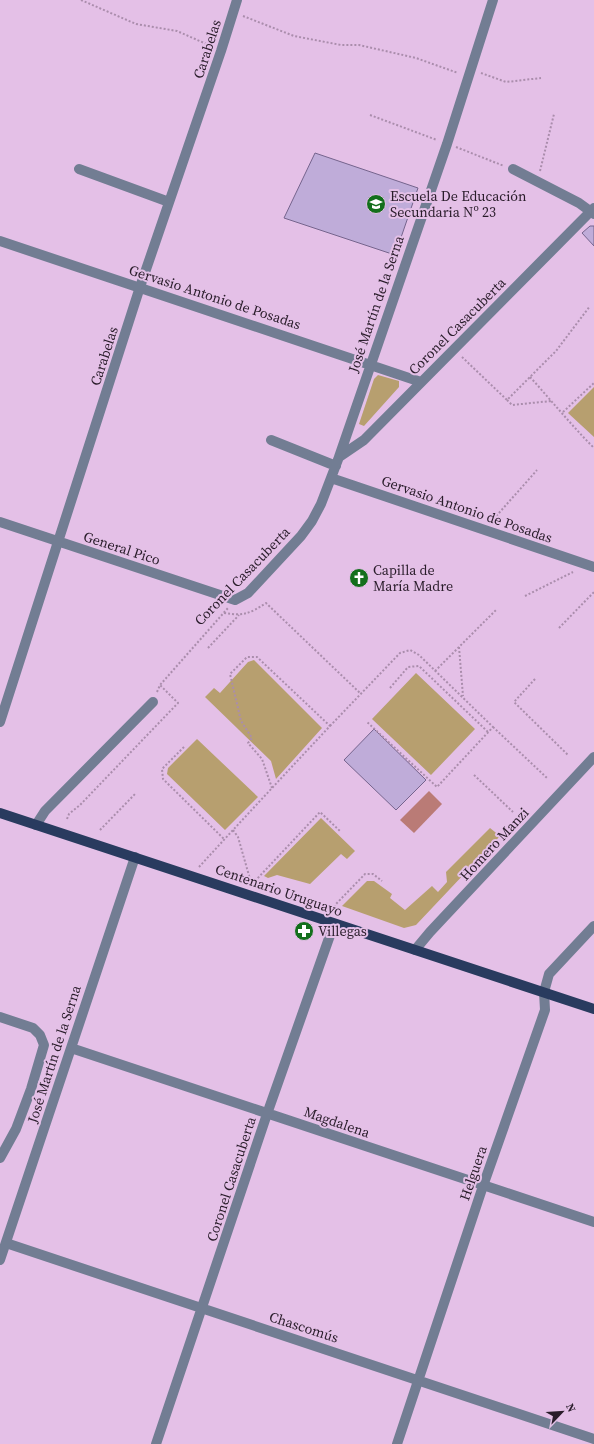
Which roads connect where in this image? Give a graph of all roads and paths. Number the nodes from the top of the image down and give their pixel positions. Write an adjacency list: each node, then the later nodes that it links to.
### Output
1 (81, 0): 5 (path)
2 (237, 0): 4 (street, Carabelas)
3 (493, 0): 6 (street, José Martín de la Serna)
4 (233, 12): 5 (street, Carabelas); 6 (path)
5 (221, 51): 12 (street, Carabelas)
6 (469, 73): 7 (path); 18 (street, José Martín de la Serna)
7 (541, 78)
8 (554, 114): 11 (path)
9 (79, 169): 12 (street)
10 (513, 169): 11 (street)
11 (537, 182): 13 (street)
12 (170, 202): 15 (street, Carabelas)
13 (593, 210): 17 (street, Coronel Casacuberta)
14 (0, 241): 15 (street, Gervasio Antonio de Posadas)
15 (140, 287): 18 (street, Gervasio Antonio de Posadas); 32 (street, Carabelas)
16 (590, 306): 19 (path)
17 (454, 349): 20 (street, Coronel Casacuberta); 22 (path)
18 (370, 364): 20 (street, Gervasio Antonio de Posadas); 27 (street, José Martín de la Serna)
19 (530, 377): 22 (path); 23 (path)
20 (421, 382): 27 (street, Coronel Casacuberta)
21 (594, 383): 24 (path)
22 (507, 400): 23 (path)
23 (552, 401): 24 (path)
24 (563, 412): 26 (path)
25 (271, 440): 27 (street)
26 (594, 448)
27 (337, 462): 29 (street, Coronel Casacuberta)
28 (537, 470): 31 (path)
29 (331, 478): 33 (street, Gervasio Antonio de Posadas); 37 (street, Coronel Casacuberta)
30 (0, 522): 32 (street, General Pico)
31 (490, 523)
32 (59, 542): 37 (street, General Pico); 51 (street, Carabelas)
33 (594, 566)
34 (573, 572): 36 (path)
35 (594, 592): 41 (path)
36 (525, 596)
37 (235, 600): 39 (path, Coronel Casacuberta)
38 (497, 609): 42 (path)
39 (224, 613): 40 (path); 46 (path, Coronel Casacuberta)
40 (239, 616): 43 (path); 48 (path)
41 (559, 628)
42 (459, 647): 44 (path); 49 (path)
43 (208, 648)
44 (435, 671): 48 (path); 49 (path)
45 (535, 680): 57 (path)
46 (160, 685): 50 (path, Coronel Casacuberta); 65 (path)
47 (390, 688): 55 (path)
48 (360, 693): 53 (path)
49 (463, 697): 54 (path)
50 (153, 702): 66 (street)
51 (0, 722)
52 (366, 722): 55 (path)
53 (330, 726): 61 (path); 61 (path)
54 (493, 727): 55 (path); 60 (path)
55 (488, 732)
56 (184, 747): 70 (path)
57 (568, 756)
58 (594, 758): 79 (street, Homero Manzi)
59 (474, 775): 63 (path)
60 (547, 778)
61 (272, 788): 68 (path)
62 (136, 793): 67 (path)
63 (513, 812)
64 (0, 813): 66 (main road, Centenario Uruguayo)
65 (66, 819)
66 (36, 824): 71 (main road, Centenario Uruguayo)
67 (100, 830)
68 (232, 830): 70 (path); 73 (path)
69 (340, 831): 74 (path)
70 (224, 839): 72 (path)
71 (135, 857): 72 (main road, Centenario Uruguayo); 83 (street, José Martín de la Serna)
72 (191, 875): 77 (main road, Centenario Uruguayo)
73 (250, 879)
74 (255, 880)
75 (382, 881): 76 (path)
76 (333, 911)
77 (334, 924): 79 (main road, Centenario Uruguayo); 84 (street, Coronel Casacuberta)
78 (594, 926): 80 (street, Helguera)
79 (415, 950): 80 (main road, Centenario Uruguayo)
80 (544, 992): 81 (main road, Centenario Uruguayo); 86 (street, Helguera)
81 (594, 1009)
82 (0, 1017): 85 (street)
83 (71, 1048): 84 (street, Magdalena); 88 (street, José Martín de la Serna)
84 (267, 1114): 86 (street, Magdalena); 90 (street, Coronel Casacuberta)
85 (0, 1158)
86 (483, 1186): 87 (street, Magdalena); 91 (street, Helguera)
87 (594, 1222)
88 (6, 1243): 89 (street, José Martín de la Serna); 90 (street, Chascomús)
89 (0, 1260)
90 (203, 1309): 91 (street, Chascomús); 93 (street, Coronel Casacuberta)
91 (419, 1380): 92 (street, Chascomús); 94 (street, Helguera)
92 (594, 1439)
93 (156, 1444)
94 (397, 1444)

